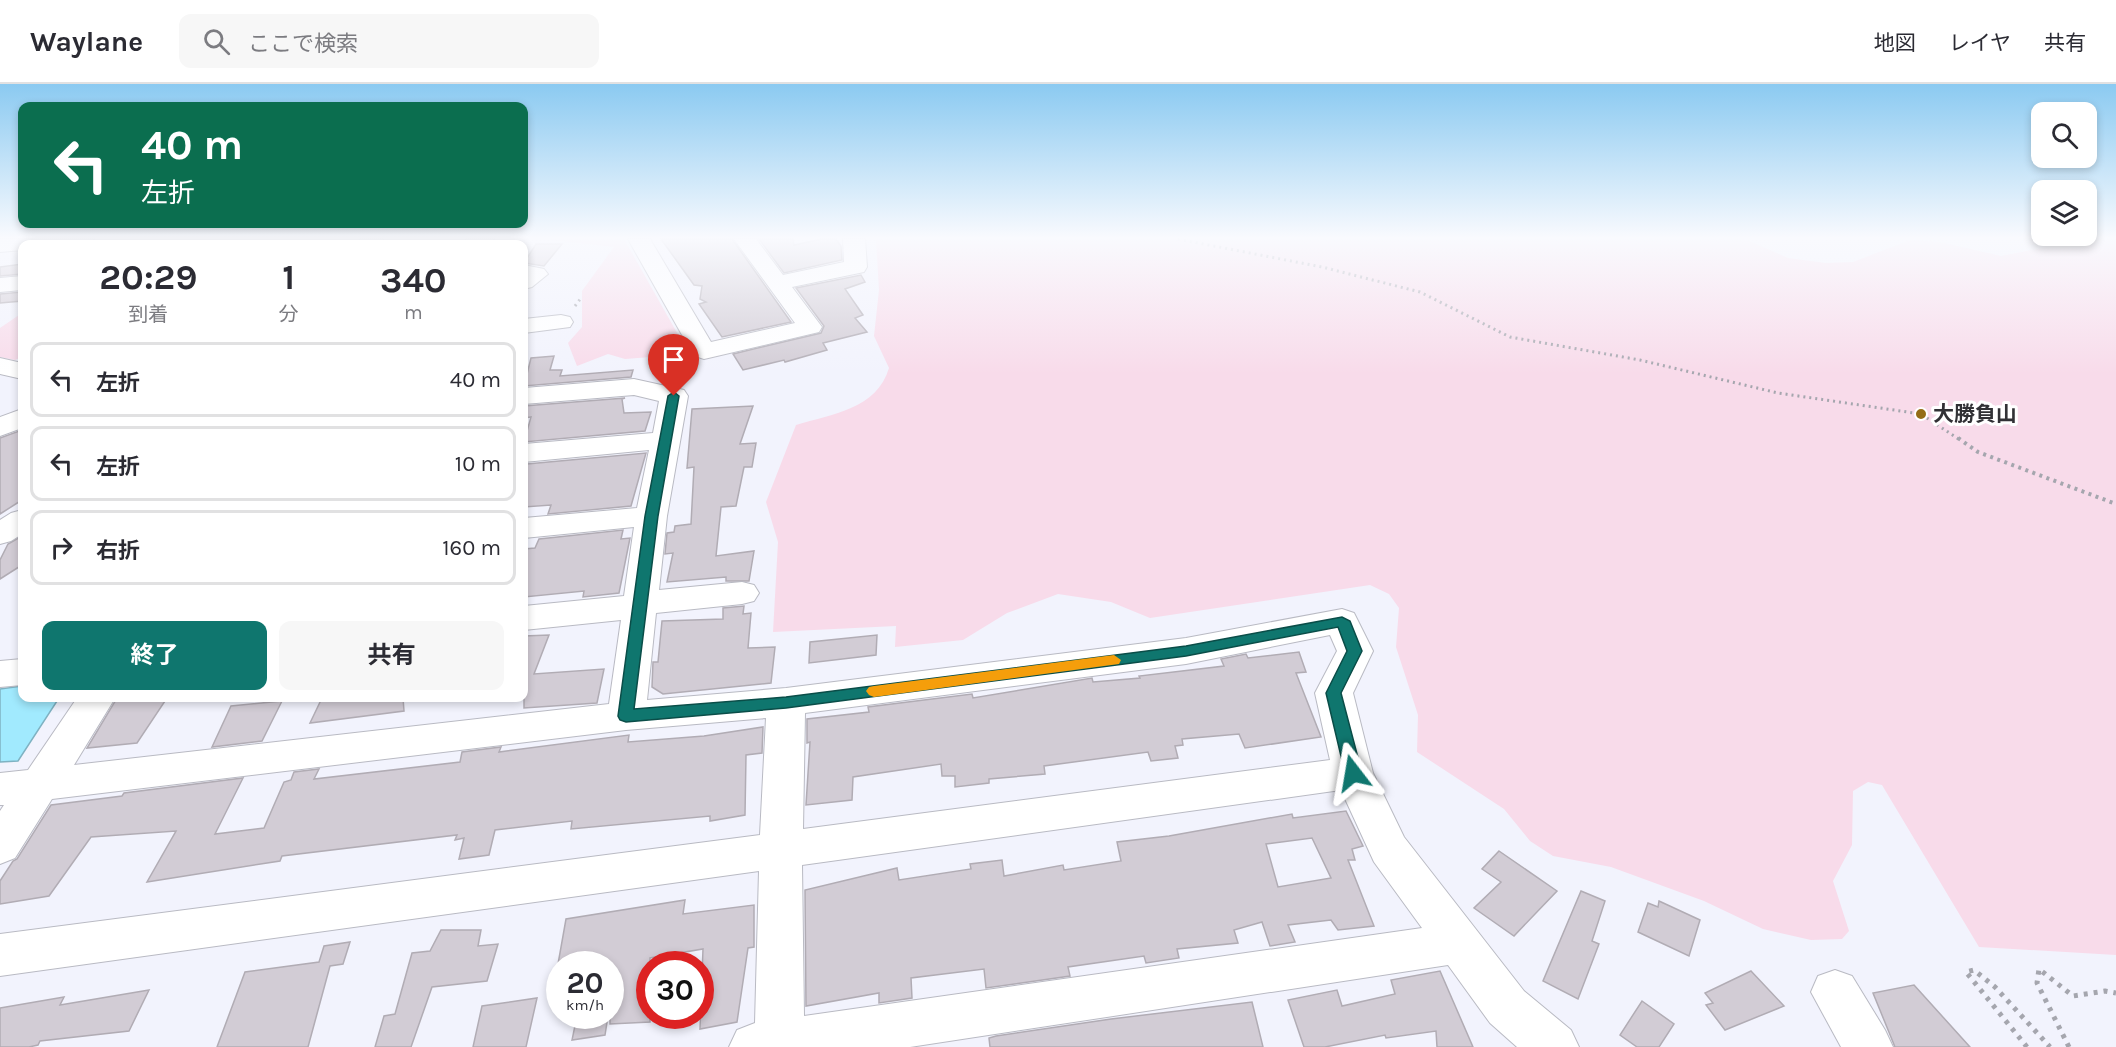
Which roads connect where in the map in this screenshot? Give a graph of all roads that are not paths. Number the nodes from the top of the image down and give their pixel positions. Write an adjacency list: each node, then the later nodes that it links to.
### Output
1 (18, 284): 4 (street)
2 (668, 284): 3 (street)
3 (778, 284)
4 (0, 285)
5 (561, 322): 6 (street)
6 (528, 326)
7 (0, 366): 8 (street)
8 (18, 371)
9 (528, 396): 12 (street)
10 (18, 419): 11 (street)
11 (0, 428)
12 (665, 440): 13 (street); 14 (street)
13 (528, 453)
14 (651, 516): 16 (street); 19 (street)
15 (18, 523): 17 (street)
16 (528, 528)
17 (0, 534)
18 (742, 593): 19 (street)
19 (641, 604): 20 (street); 25 (street)
20 (528, 618)
21 (18, 672): 22 (street)
22 (0, 674)
23 (93, 702): 27 (street)
24 (786, 702): 25 (street); 26 (street); 30 (street)
25 (626, 716): 27 (street)
26 (1353, 773): 30 (street); 31 (street)
27 (40, 784): 28 (street); 29 (street)
28 (0, 789)
29 (0, 846)
30 (781, 848): 32 (street); 34 (street)
31 (1459, 943): 34 (street); 35 (street)
32 (0, 954)
33 (1835, 992): 36 (street)
34 (771, 1046)
35 (1554, 1047)
36 (1868, 1047)

